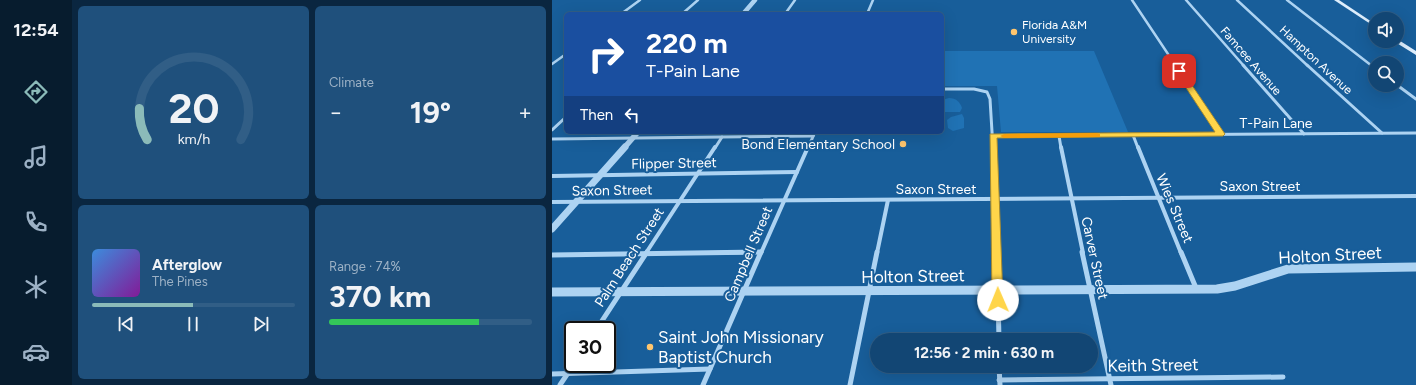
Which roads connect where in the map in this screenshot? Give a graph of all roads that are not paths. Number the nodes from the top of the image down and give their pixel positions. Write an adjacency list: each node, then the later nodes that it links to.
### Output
1 (640, 0): 11 (street)
2 (698, 0): 12 (street)
3 (755, 0): 13 (street)
4 (795, 0): 14 (street)
5 (873, 0): 15 (street)
6 (1132, 0): 32 (street)
7 (1186, 0): 33 (street, Famcee Avenue)
8 (1237, 0): 27 (street, Hampton Avenue)
9 (1287, 0): 20 (street)
10 (1336, 0): 16 (main road)
11 (624, 12)
12 (684, 12)
13 (745, 12)
14 (786, 12)
15 (868, 12)
16 (1368, 21)
17 (1404, 46): 18 (main road)
18 (1416, 54)
19 (564, 57): 21 (street)
20 (1368, 63)
21 (552, 64)
22 (944, 89): 36 (street)
23 (1404, 90): 24 (street)
24 (1416, 99)
25 (564, 119): 26 (street)
26 (552, 130)
27 (1382, 133): 28 (street, T-Pain Lane); 33 (street, T-Pain Lane)
28 (1416, 133)
29 (636, 134): 40 (street)
30 (696, 134): 38 (street)
31 (814, 134): 35 (street); 42 (street, Campbell Street)
32 (1221, 134): 33 (street, T-Pain Lane); 34 (street, T-Pain Lane)
33 (1304, 134)
34 (1132, 135): 37 (street, T-Pain Lane); 48 (street, Wies Street)
35 (757, 136): 39 (street)
36 (993, 136): 37 (street, T-Pain Lane); 49 (street)
37 (1058, 136): 47 (street, Carver Street)
38 (694, 137): 39 (street); 40 (street)
39 (722, 137): 43 (street, Palm Beach Street)
40 (633, 138): 41 (street); 44 (street)
41 (552, 139)
42 (797, 172): 43 (street, Flipper Street); 51 (street, Campbell Street)
43 (698, 174): 44 (street, Flipper Street); 50 (street, Palm Beach Street)
44 (599, 175): 45 (street, Flipper Street); 53 (street)
45 (552, 176)
46 (1416, 196): 48 (street, Saxon Street)
47 (1071, 198): 48 (street, Saxon Street); 49 (street, Saxon Street); 62 (street, Carver Street)
48 (1159, 198): 60 (street, Wies Street)
49 (995, 199): 52 (street, Saxon Street); 61 (street)
50 (680, 200): 51 (street, Saxon Street); 53 (street, Saxon Street); 57 (street, Palm Beach Street)
51 (784, 200): 52 (street, Saxon Street); 56 (street, Campbell Street)
52 (888, 200): 66 (street)
53 (576, 201): 54 (street, Saxon Street); 55 (street)
54 (552, 202)
55 (552, 229)
56 (761, 252): 57 (street); 65 (street, Campbell Street)
57 (645, 254): 58 (street); 63 (street, Palm Beach Street)
58 (552, 256)
59 (1416, 267): 60 (street, Holton Street)
60 (1196, 289): 62 (street, Holton Street)
61 (998, 290): 62 (street, Holton Street); 66 (street, Holton Street); 68 (street)
62 (1090, 290): 74 (street, Carver Street)
63 (621, 291): 64 (street, Holton Street); 65 (street, Holton Street); 67 (street, Palm Beach Street)
64 (552, 292)
65 (744, 292): 66 (street, Holton Street); 69 (street, Campbell Street)
66 (869, 292): 77 (street)
67 (602, 321)
68 (999, 333)
69 (710, 369): 71 (street); 76 (street, Campbell Street)
70 (552, 374): 71 (street)
71 (567, 374): 75 (street)
72 (1283, 377): 74 (street, Keith Street)
73 (999, 382): 74 (street, Keith Street)
74 (1110, 382)
75 (560, 385)
76 (703, 385)
77 (850, 385)

